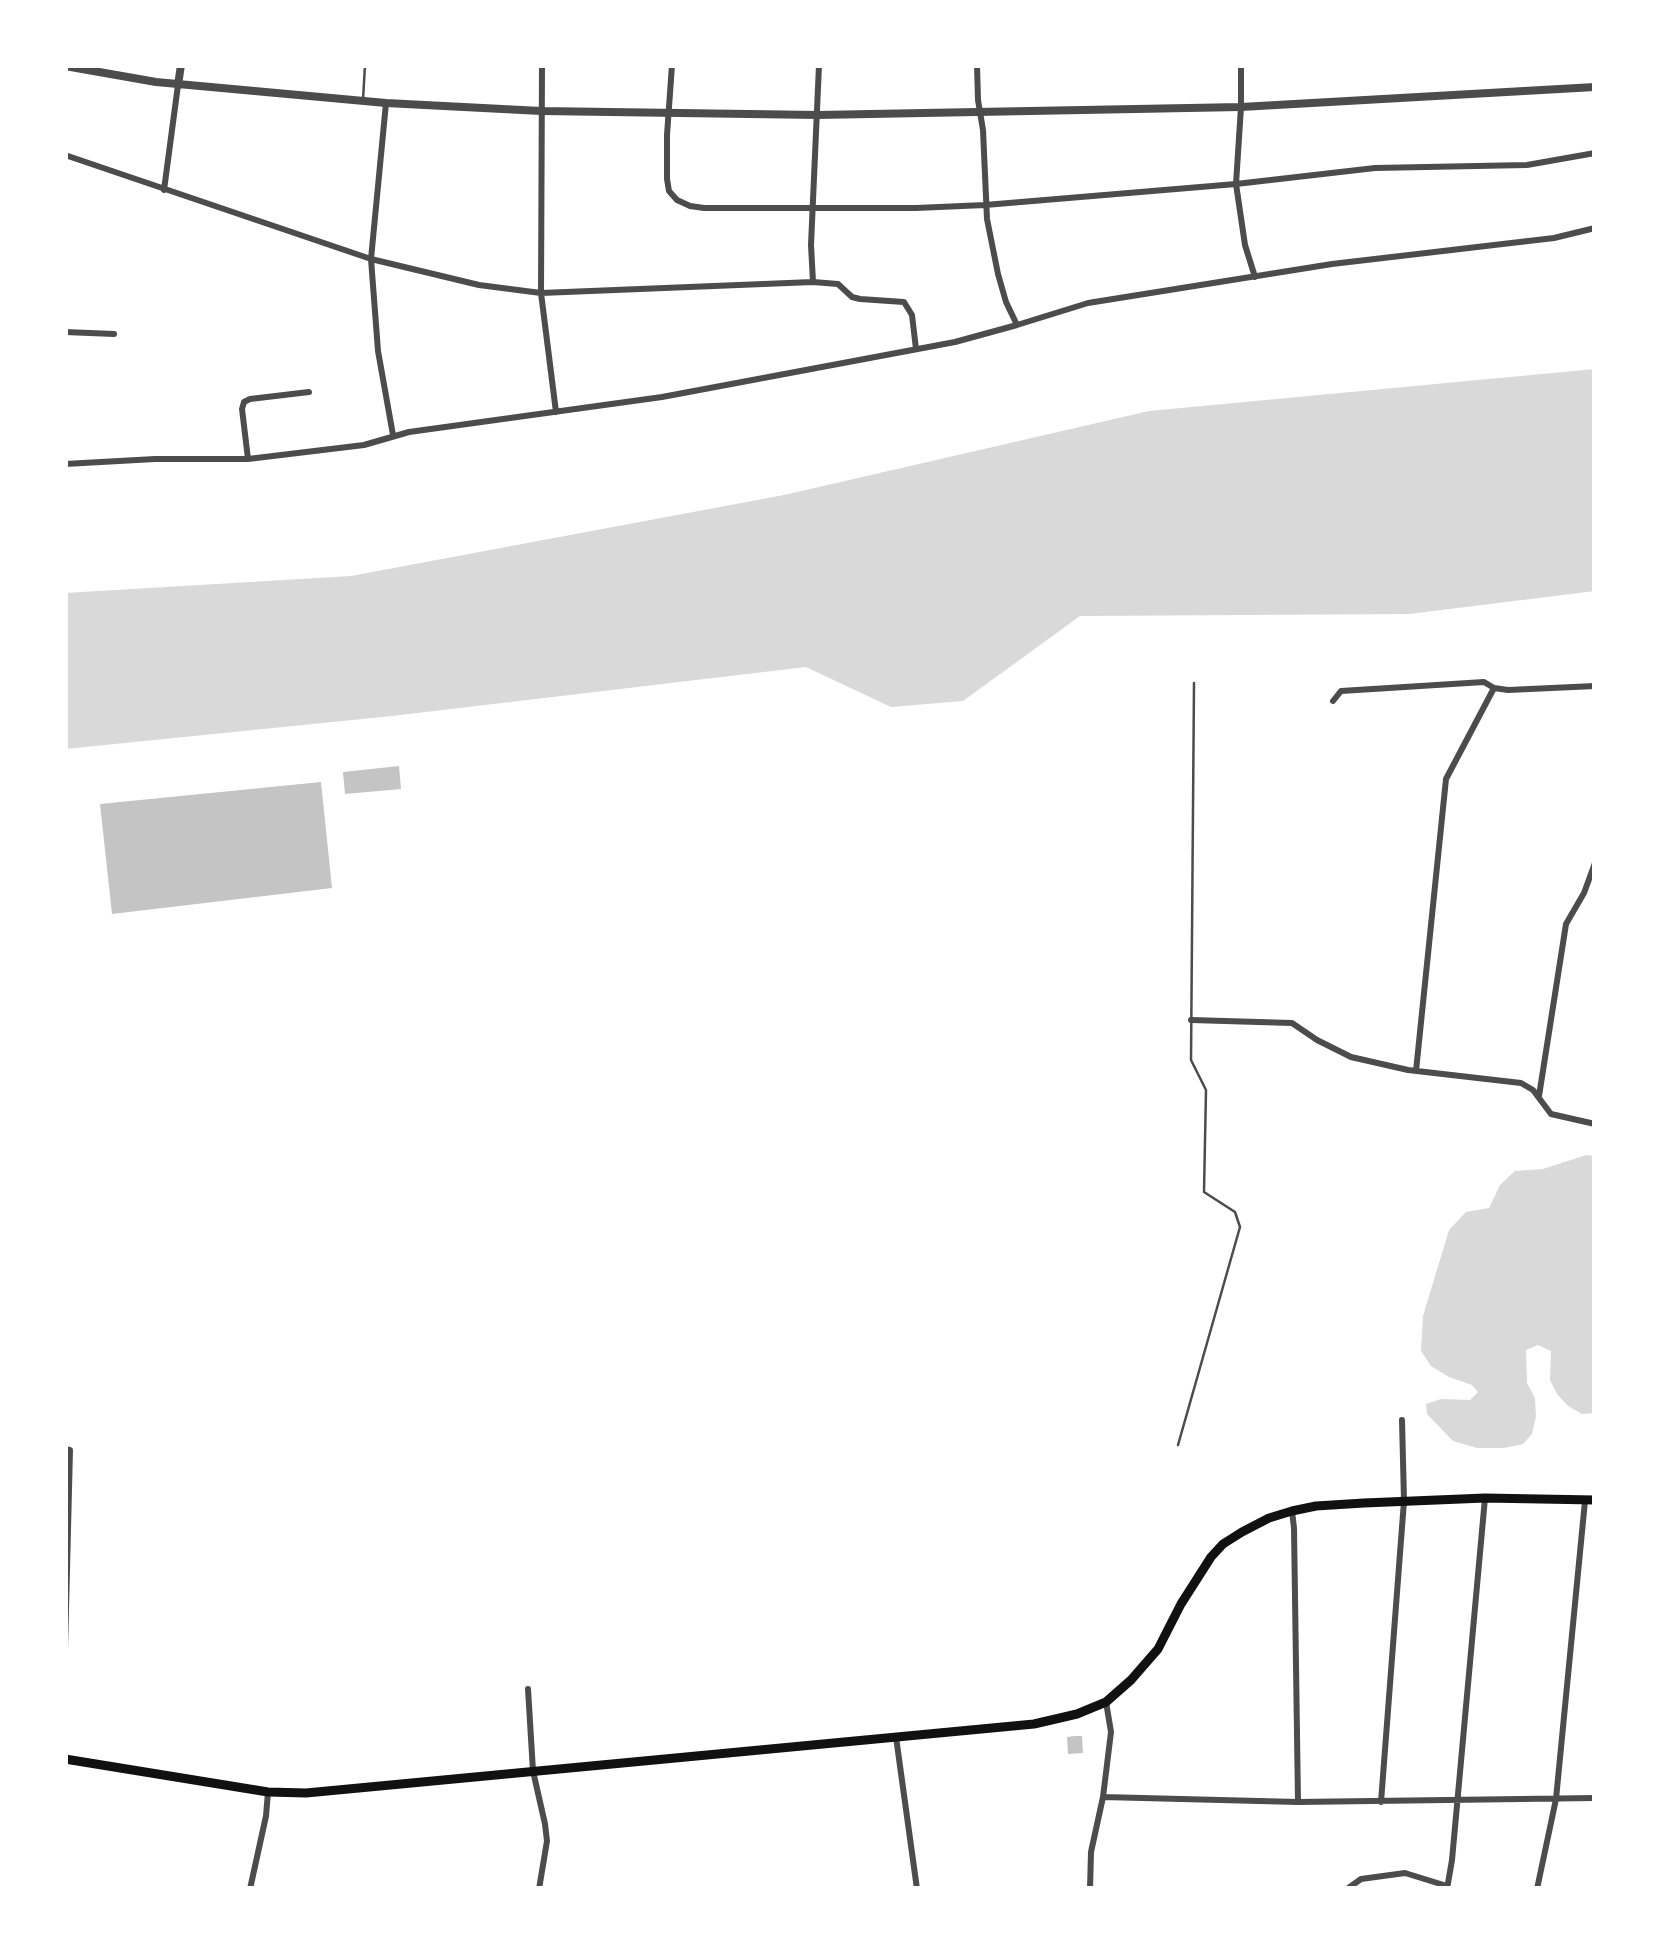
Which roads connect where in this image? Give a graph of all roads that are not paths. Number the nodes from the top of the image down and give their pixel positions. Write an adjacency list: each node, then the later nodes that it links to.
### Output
1 (181, 65): 9 (street)
2 (364, 65): 11 (lane)
3 (542, 65): 14 (street)
4 (672, 65): 16 (street)
5 (820, 65): 17 (street)
6 (976, 65): 15 (street)
7 (1241, 65): 13 (street)
8 (65, 66): 9 (street)
9 (178, 85): 11 (street); 21 (street)
10 (1595, 87): 13 (street)
11 (363, 101): 12 (street)
12 (386, 103): 14 (street); 25 (street)
13 (1241, 107): 15 (street); 20 (street)
14 (541, 110): 16 (street); 28 (street)
15 (980, 111): 17 (street); 22 (street)
16 (669, 112): 17 (street); 23 (street)
17 (818, 114): 23 (street)
18 (1595, 152): 20 (street)
19 (65, 155): 21 (street)
20 (1236, 184): 22 (street); 26 (street)
21 (164, 190): 25 (street)
22 (985, 205): 23 (street); 29 (street)
23 (812, 210): 27 (street)
24 (1595, 228): 26 (street)
25 (371, 259): 28 (street); 35 (street)
26 (1255, 277): 29 (street)
27 (813, 282): 28 (street); 32 (street)
28 (541, 292): 34 (street)
29 (1017, 325): 32 (street)
30 (65, 332): 31 (street)
31 (114, 334)
32 (916, 349): 34 (street)
33 (309, 392): 36 (street)
34 (556, 412): 35 (street)
35 (393, 435): 36 (street)
36 (248, 459): 37 (street)
37 (65, 464)
38 (1194, 682): 43 (lane)
39 (1595, 686): 40 (street)
40 (1494, 688): 41 (street); 44 (street)
41 (1333, 701)
42 (1595, 862): 45 (street)
43 (1191, 1020): 44 (street); 48 (lane)
44 (1416, 1071): 45 (street)
45 (1539, 1097): 46 (street)
46 (1595, 1124)
47 (1402, 1420): 52 (street)
48 (1178, 1445)
49 (65, 1449): 54 (street)
50 (1484, 1498): 51 (main road); 52 (main road); 66 (street)
51 (1590, 1500): 65 (street)
52 (1404, 1501): 53 (main road); 68 (street)
53 (1292, 1511): 58 (main road); 67 (street)
54 (65, 1649)
55 (65, 1662): 56 (street)
56 (65, 1676)
57 (528, 1689): 61 (street)
58 (1106, 1702): 59 (main road); 63 (street)
59 (896, 1737): 61 (main road); 73 (street)
60 (65, 1759): 62 (main road)
61 (533, 1770): 62 (main road); 72 (street)
62 (268, 1792): 71 (street)
63 (1103, 1797): 67 (street); 74 (street)
64 (1595, 1798): 65 (street)
65 (1556, 1799): 66 (street); 75 (street)
66 (1458, 1800): 68 (street); 70 (street)
67 (1298, 1802): 68 (street)
68 (1381, 1802)
69 (1348, 1887): 70 (street)
70 (1447, 1887)
71 (250, 1889)
72 (539, 1889)
73 (917, 1889)
74 (1090, 1889)
75 (1537, 1889)

